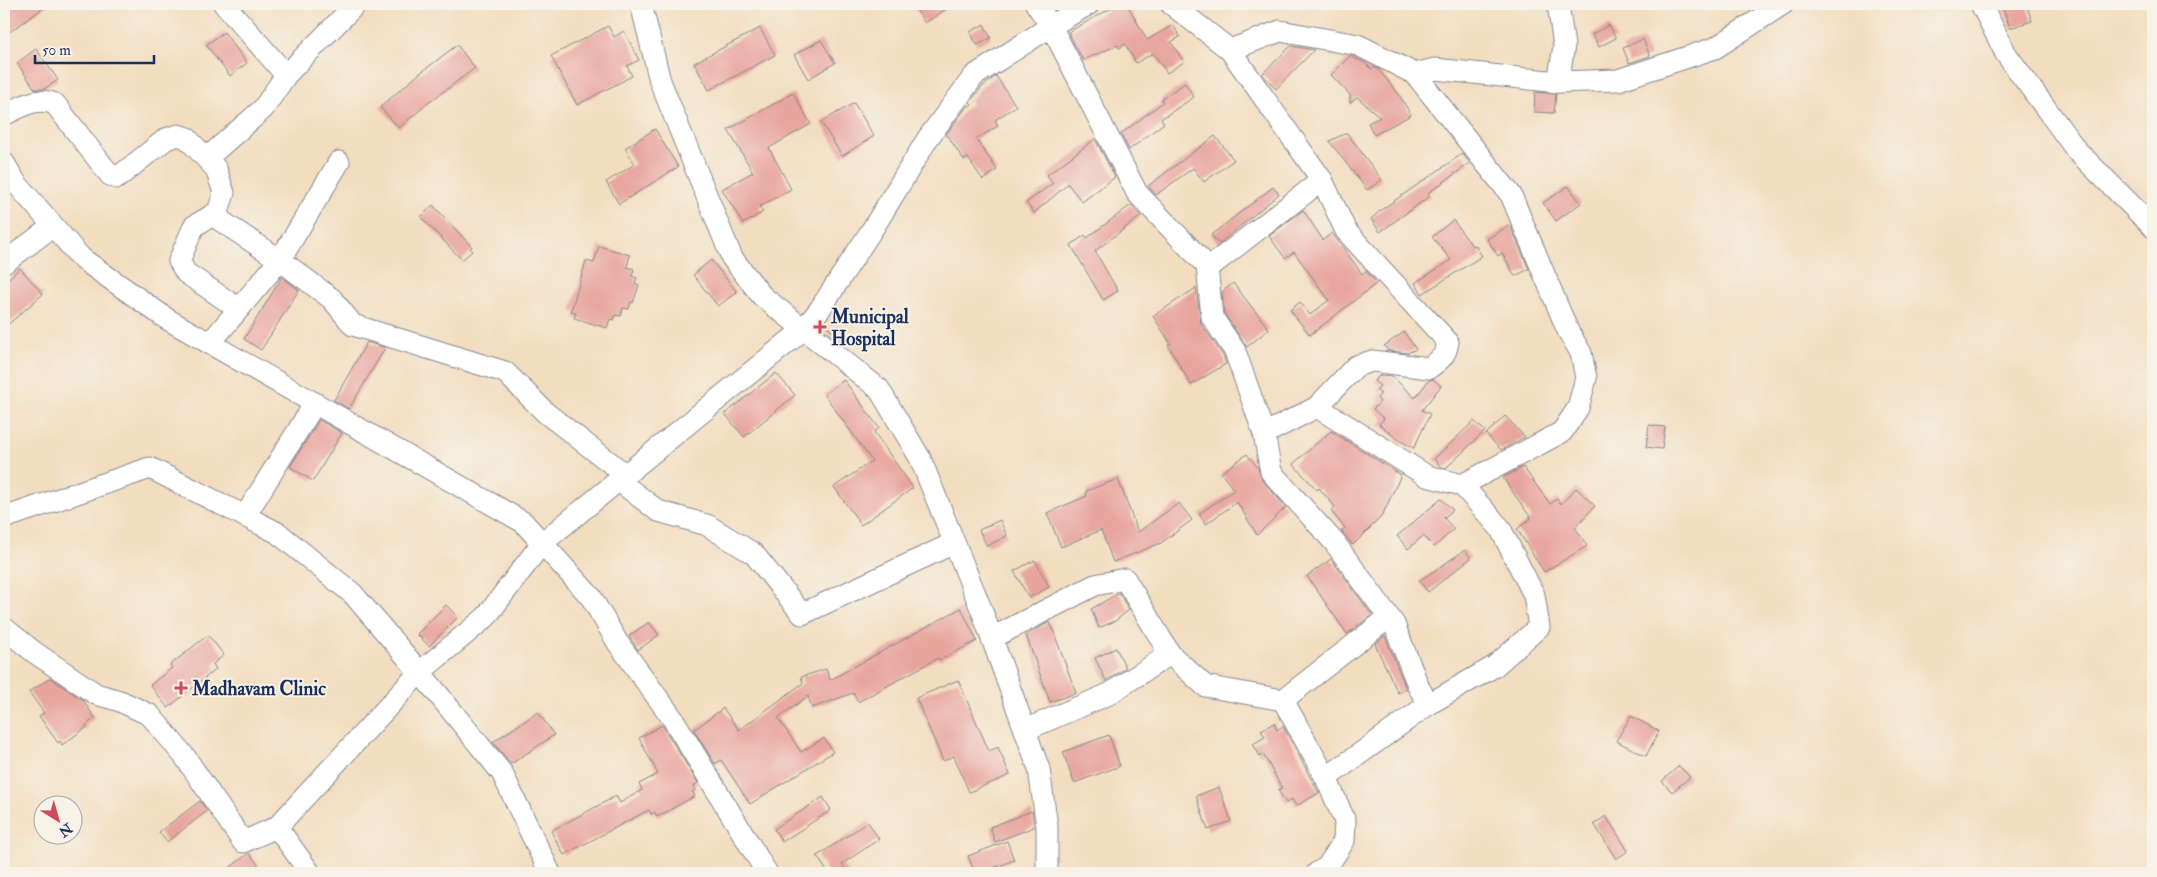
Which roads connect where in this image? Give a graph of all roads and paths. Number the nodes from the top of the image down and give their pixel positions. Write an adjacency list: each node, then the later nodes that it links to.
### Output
1 (224, 4): 13 (street)
2 (356, 4): 13 (street)
3 (641, 4): 27 (street)
4 (1036, 4): 10 (street)
5 (1090, 4): 10 (street)
6 (1171, 4): 11 (street)
7 (1558, 4): 14 (street)
8 (1783, 4): 14 (street)
9 (1981, 4): 22 (street)
10 (1051, 26): 25 (street); 27 (street)
11 (1230, 50): 12 (street); 19 (street)
12 (1415, 74): 14 (street); 33 (street)
13 (286, 75): 16 (street)
14 (1558, 82)
15 (4, 115): 16 (street)
16 (207, 158): 20 (street)
17 (338, 162): 23 (street)
18 (4, 163): 21 (street)
19 (1322, 180): 25 (street); 30 (street)
20 (212, 215): 23 (street); 26 (street)
21 (53, 226): 24 (street); 28 (street)
22 (2153, 227)
23 (280, 260): 26 (street); 32 (street)
24 (4, 263)
25 (1207, 266): 31 (street)
26 (238, 309): 28 (street)
27 (804, 329): 32 (street); 37 (street)
28 (210, 343): 29 (street)
29 (315, 403): 35 (street); 36 (street)
30 (1317, 407): 31 (street); 33 (street)
31 (1264, 434): 38 (street)
32 (622, 478): 36 (street); 37 (street)
33 (1462, 485): 44 (street)
34 (6, 514): 35 (street)
35 (245, 516): 42 (street)
36 (542, 543): 42 (street); 50 (street)
37 (954, 543): 40 (street)
38 (1388, 618): 43 (street); 44 (street)
39 (4, 628): 47 (street)
40 (992, 638): 41 (street); 45 (street)
41 (1170, 654): 43 (street); 45 (street)
42 (420, 672): 47 (street); 49 (street)
43 (1283, 700): 46 (street)
44 (1429, 704): 46 (street)
45 (1025, 730): 51 (street)
46 (1326, 778): 52 (street)
47 (277, 827): 48 (street)
48 (310, 873)
49 (550, 873)
50 (767, 873)
51 (1047, 873)
52 (1317, 873)

